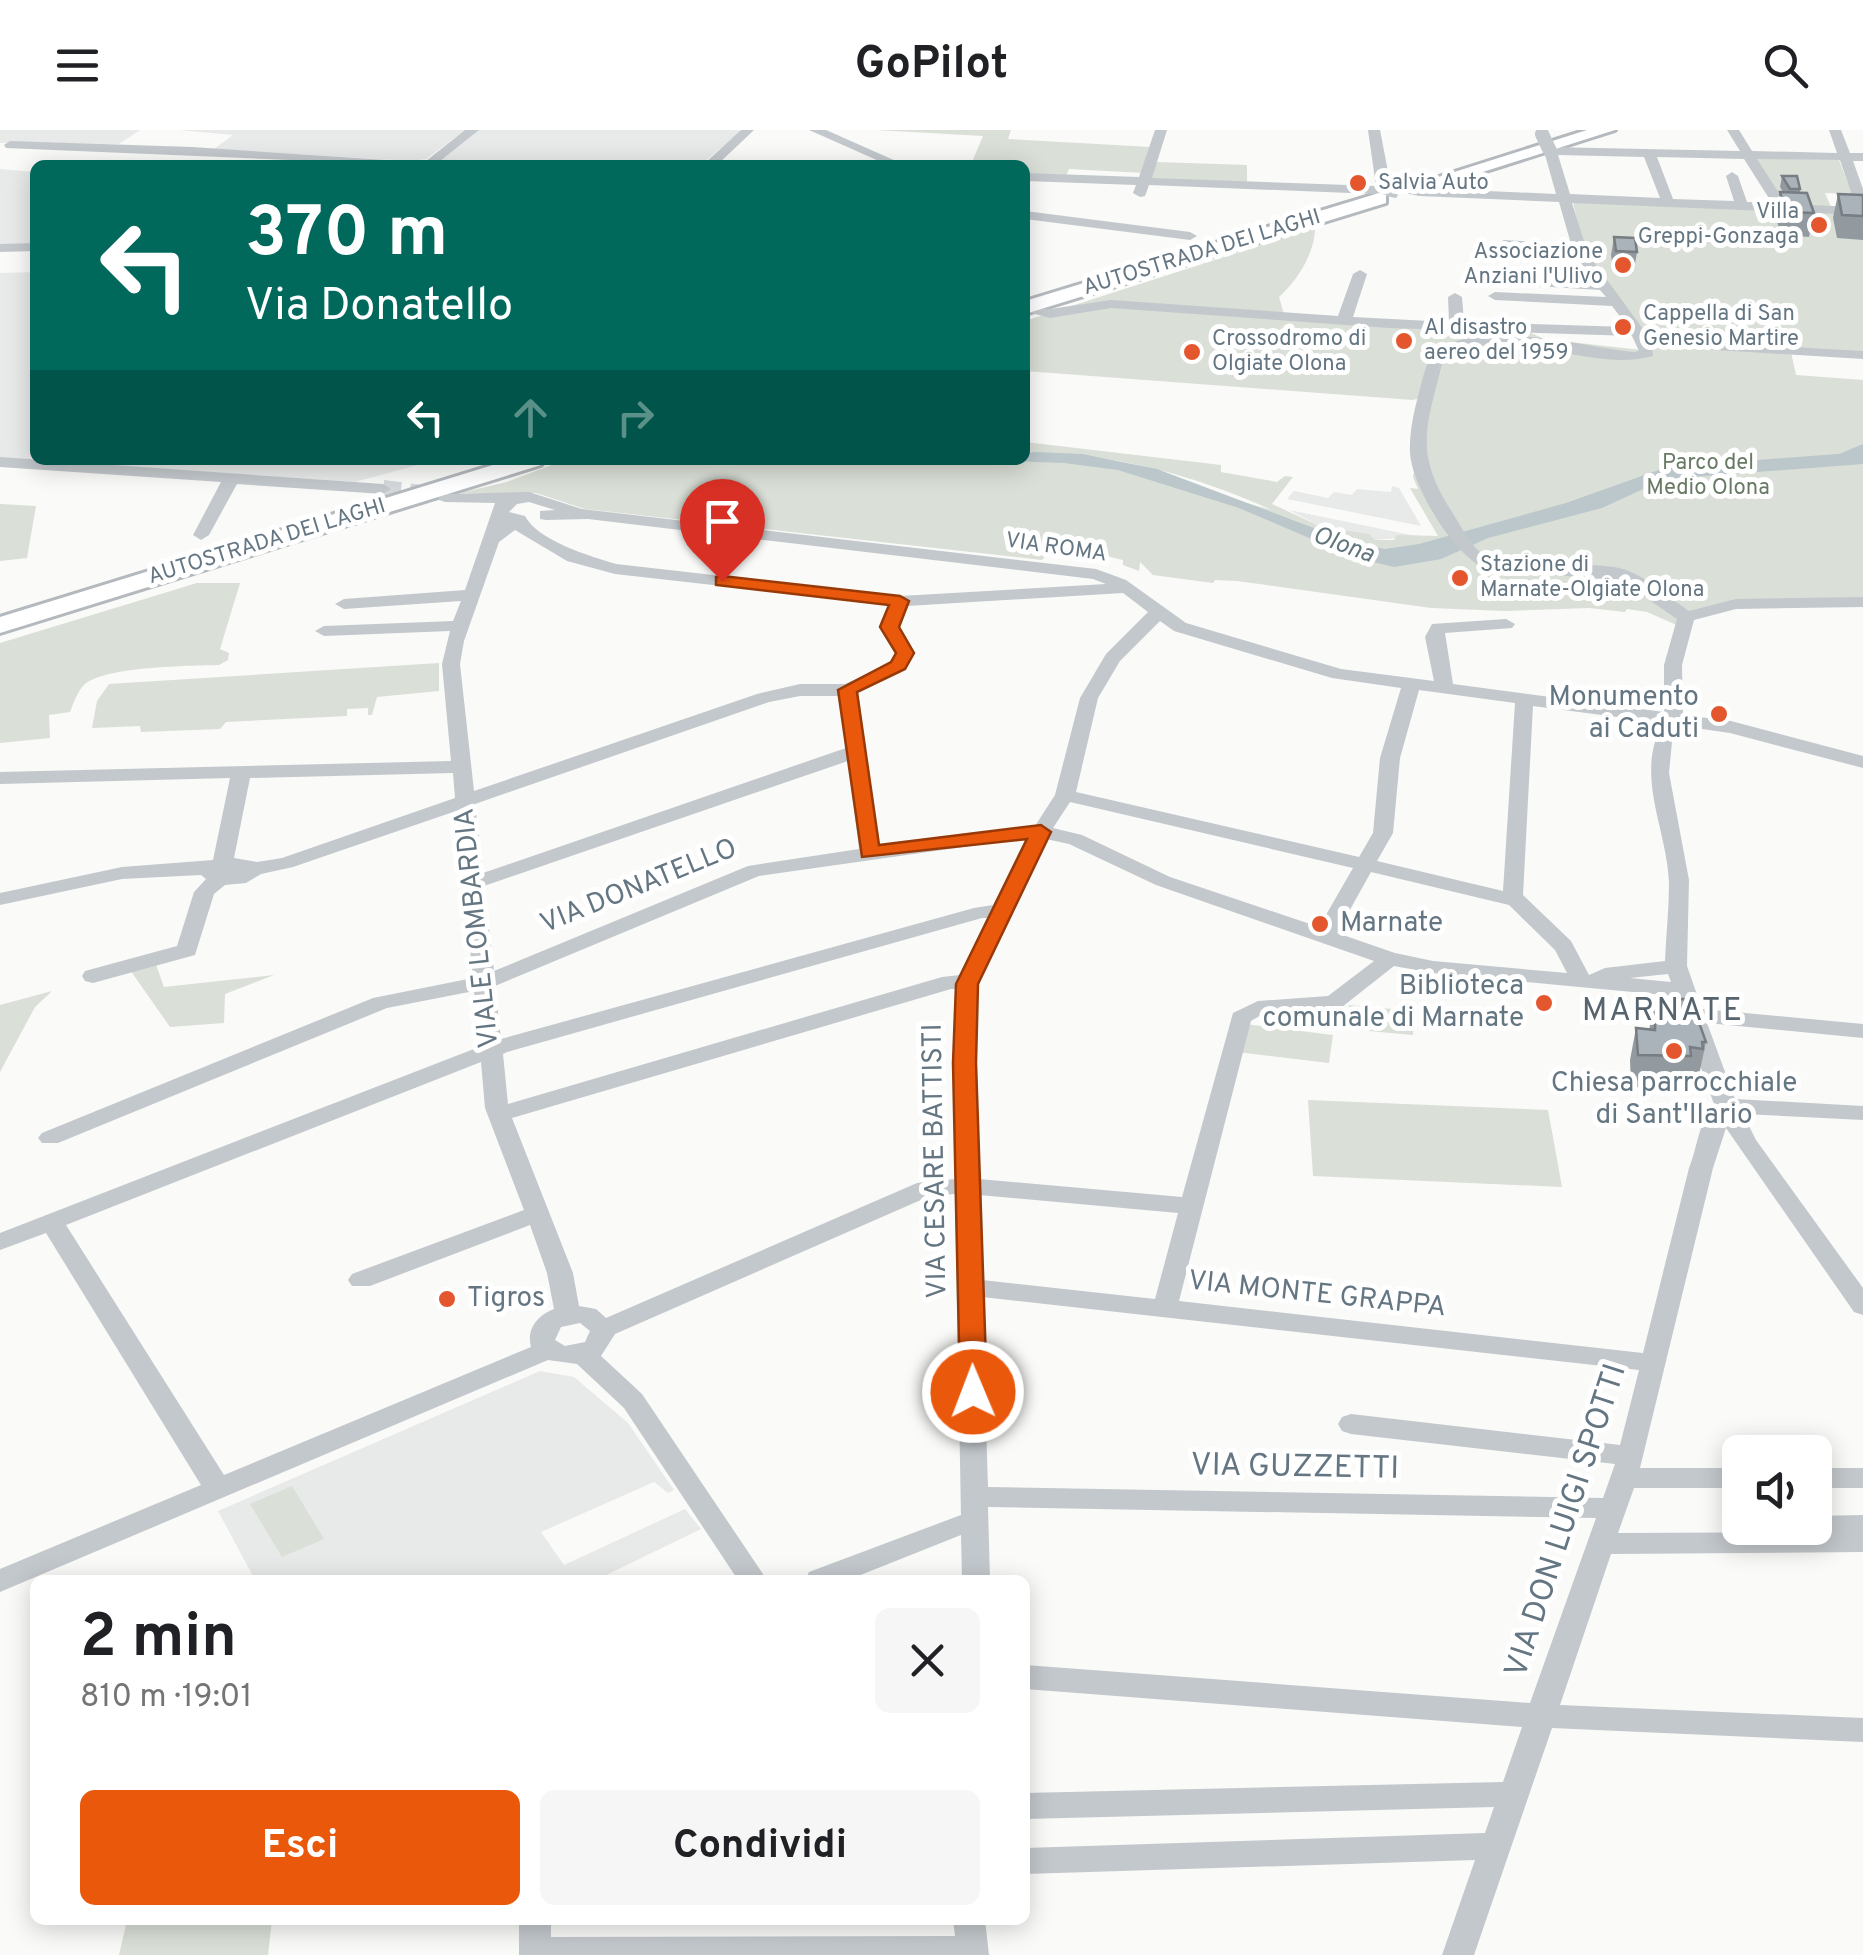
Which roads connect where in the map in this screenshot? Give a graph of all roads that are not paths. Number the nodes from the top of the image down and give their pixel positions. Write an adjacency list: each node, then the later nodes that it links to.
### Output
1 (473, 130): 18 (street)
2 (748, 130): 19 (street)
3 (815, 130): 20 (street)
4 (1161, 130): 23 (street)
5 (1374, 130): 24 (street)
6 (1580, 130): 24 (highway, AUTOSTRADA DEI LAGHI)
7 (1606, 130): 24 (highway, AUTOSTRADA DEI LAGHI)
8 (1733, 130): 14 (street)
9 (1835, 130): 15 (street)
10 (1541, 132): 12 (street, bridge)
11 (6, 143): 17 (street)
12 (1554, 152): 13 (street); 26 (street)
13 (1648, 153): 14 (street); 27 (street)
14 (1746, 155): 15 (street); 29 (street)
15 (1844, 156): 16 (street); 30 (street)
16 (1863, 157)
17 (283, 160)
18 (434, 160)
19 (715, 160)
20 (887, 160)
21 (1732, 176): 28 (street)
22 (1033, 177): 23 (street)
23 (1143, 181): 24 (street); 25 (street)
24 (1390, 190): 26 (street); 43 (highway, AUTOSTRADA DEI LAGHI)
25 (1055, 192)
26 (1567, 198): 27 (street); 36 (street)
27 (1668, 202): 28 (street)
28 (1742, 206): 29 (street)
29 (1781, 207): 30 (street)
30 (1863, 209)
31 (1030, 216): 32 (street)
32 (1190, 236)
33 (1504, 244): 36 (street)
34 (30, 247): 35 (street)
35 (0, 248)
36 (1579, 248): 39 (street)
37 (1360, 274): 45 (street)
38 (1535, 282): 39 (street)
39 (1603, 286): 42 (street)
40 (1455, 296): 46 (street)
41 (1495, 296): 42 (street)
42 (1616, 302): 47 (street)
43 (1030, 305)
44 (1030, 307): 45 (street)
45 (1344, 321): 46 (street)
46 (1458, 326): 47 (street)
47 (1638, 332): 48 (street); 68 (street)
48 (1863, 356)
49 (0, 462): 50 (street)
50 (30, 464)
51 (44, 465): 54 (street)
52 (483, 465): 66 (highway, AUTOSTRADA DEI LAGHI)
53 (517, 465): 70 (highway, AUTOSTRADA DEI LAGHI)
54 (232, 478): 55 (street); 60 (street)
55 (380, 490)
56 (445, 497): 58 (street)
57 (515, 498): 58 (street, VIA ROMA); 59 (street); 59 (street, VIA ROMA)
58 (470, 500): 59 (street)
59 (527, 517): 61 (street, VIA ROMA); 62 (street, VIALE LOMBARDIA); 63 (street)
60 (200, 534)
61 (1132, 588): 63 (street); 67 (street, VIA ROMA)
62 (473, 595): 65 (street); 71 (street, VIALE LOMBARDIA)
63 (900, 601): 74 (street)
64 (1863, 602): 68 (street)
65 (344, 604)
66 (0, 613)
67 (1158, 613): 73 (street, VIA ROMA); 83 (street, VIA CESARE BATTISTI)
68 (1686, 617): 77 (street)
69 (1506, 624): 75 (street)
70 (0, 625)
71 (461, 627): 72 (street); 80 (street, VIALE LOMBARDIA)
72 (324, 631)
73 (1412, 685): 75 (street, VIA ROMA); 87 (street)
74 (848, 690): 78 (street); 84 (street)
75 (1445, 690): 76 (street, VIA ROMA)
76 (1524, 701): 77 (street, VIA ROMA); 91 (street)
77 (1674, 712): 79 (street, VIA ROMA); 95 (street)
78 (854, 752): 86 (street); 89 (street)
79 (1863, 762)
80 (461, 767): 81 (street); 84 (street, VIALE LOMBARDIA)
81 (242, 772): 82 (street); 88 (street)
82 (0, 778)
83 (1065, 795): 85 (street, VIA CESARE BATTISTI); 87 (street)
84 (465, 802): 88 (street); 89 (street, VIALE LOMBARDIA)
85 (1041, 832): 86 (street, VIA DONATELLO); 92 (street, VIA CESARE BATTISTI); 93 (street)
86 (870, 852): 100 (street, VIA DONATELLO)
87 (1366, 868): 91 (street); 93 (street)
88 (218, 870): 90 (street); 96 (street)
89 (472, 883): 100 (street, VIALE LOMBARDIA)
90 (0, 899)
91 (1516, 900): 98 (street)
92 (1002, 912): 99 (street, VIA CESARE BATTISTI); 104 (street)
93 (1325, 935): 94 (street)
94 (1390, 959): 98 (street); 112 (street)
95 (1676, 966): 97 (street); 101 (street)
96 (93, 976)
97 (1628, 978): 98 (street); 101 (street)
98 (1579, 981)
99 (968, 982): 106 (street); 111 (street, VIA CESARE BATTISTI)
100 (483, 983): 104 (street, VIALE LOMBARDIA); 108 (street, VIA DONATELLO)
101 (1686, 990): 102 (street)
102 (1696, 1015): 103 (street); 105 (street)
103 (1863, 1031)
104 (491, 1050): 106 (street, VIALE LOMBARDIA); 114 (street)
105 (1727, 1106): 107 (street); 109 (street, VIA DON LUIGI SPOTTI); 110 (street)
106 (499, 1114): 113 (street, VIALE LOMBARDIA)
107 (1863, 1114)
108 (50, 1138)
109 (1712, 1142): 110 (street); 124 (street, VIA DON LUIGI SPOTTI)
110 (1745, 1142): 118 (street)
111 (968, 1186): 112 (street); 117 (street, VIA CESARE BATTISTI); 121 (street)
112 (1192, 1206): 119 (street)
113 (536, 1214): 116 (street); 120 (street, VIALE LOMBARDIA)
114 (52, 1222): 115 (street); 130 (street)
115 (0, 1242)
116 (361, 1280)
117 (971, 1287): 119 (street, VIA MONTE GRAPPA); 131 (street, VIA CESARE BATTISTI)
118 (1863, 1306)
119 (1166, 1308): 124 (street, VIA MONTE GRAPPA)
120 (568, 1314): 121 (street); 122 (street)
121 (603, 1329): 123 (street)
122 (547, 1350): 123 (street); 130 (street)
123 (583, 1354): 137 (street)
124 (1656, 1363): 126 (street, VIA DON LUIGI SPOTTI)
125 (1352, 1424): 126 (street)
126 (1627, 1467): 127 (street); 134 (street, VIA DON LUIGI SPOTTI)
127 (1722, 1476)
128 (1832, 1480): 129 (street)
129 (1862, 1483)
130 (218, 1489): 140 (street)
131 (976, 1510): 134 (street, VIA GUZZETTI); 138 (street); 139 (street, VIA CESARE BATTISTI)
132 (1863, 1525): 133 (street)
133 (1832, 1526)
134 (1606, 1528): 135 (street); 136 (street); 142 (street, VIA DON LUIGI SPOTTI)
135 (1722, 1528)
136 (1863, 1542)
137 (750, 1575)
138 (831, 1575)
139 (976, 1575)
140 (0, 1581)
141 (1030, 1677): 142 (street)
142 (1540, 1716): 143 (street); 144 (street, VIA DON LUIGI SPOTTI)
143 (1863, 1730)
144 (1512, 1794): 145 (street); 146 (street, VIA DON LUIGI SPOTTI)
145 (1030, 1806)
146 (1493, 1846): 147 (street); 150 (street, VIA DON LUIGI SPOTTI)
147 (1033, 1863)
148 (973, 1936): 149 (street)
149 (535, 1942)
150 (1458, 1955)

